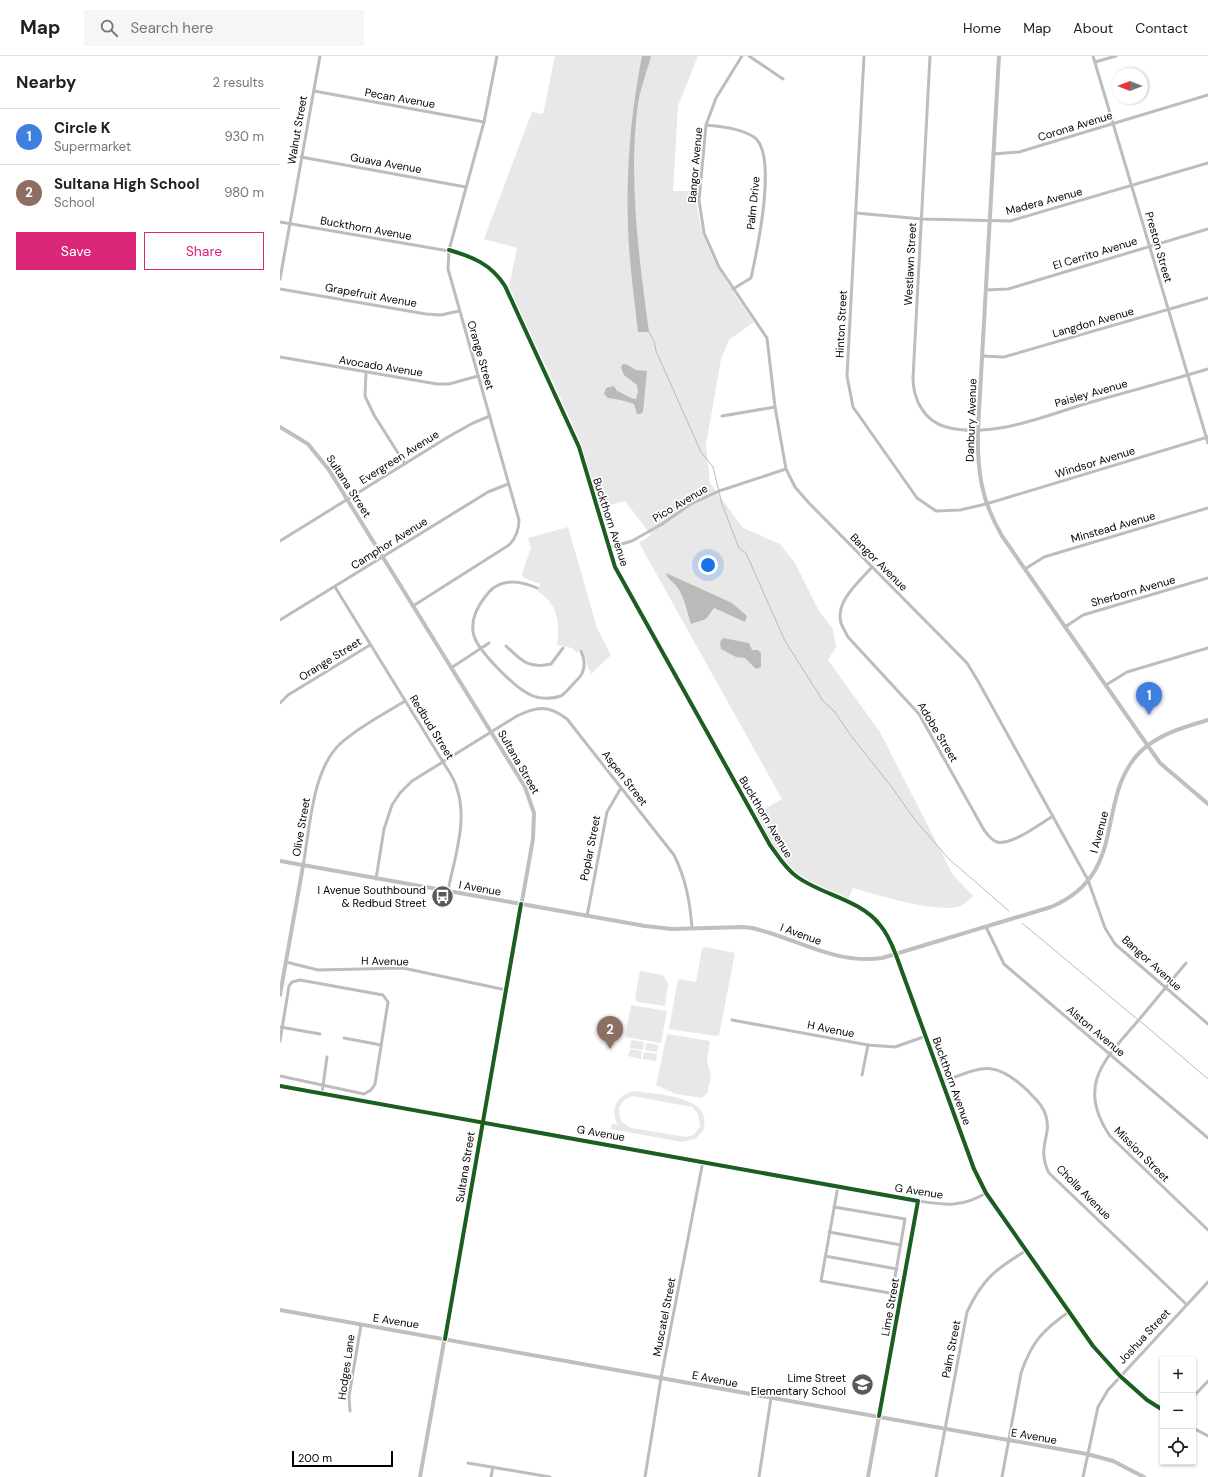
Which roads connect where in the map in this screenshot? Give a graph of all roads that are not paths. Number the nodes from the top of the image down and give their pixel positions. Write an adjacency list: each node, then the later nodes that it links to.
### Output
1 (320, 56): 12 (street, Walnut Street)
2 (497, 56): 14 (street, Orange Street)
3 (742, 56): 16 (street, Bangor Avenue)
4 (750, 56): 11 (street)
5 (864, 56): 22 (street, Hinton Street)
6 (930, 56): 23 (street, Westlawn Street)
7 (999, 56): 17 (street, Danbury Avenue)
8 (1093, 56): 10 (street, Preston Street)
9 (1116, 56): 10 (street)
10 (1095, 62): 15 (street, Preston Street)
11 (782, 79)
12 (314, 91): 14 (street, Pecan Avenue); 18 (street, Walnut Street)
13 (1208, 95): 15 (street, Corona Avenue)
14 (484, 122): 21 (street, Orange Street)
15 (1113, 124): 17 (street, Corona Avenue); 20 (street, Preston Street)
16 (706, 125): 32 (street, Bangor Avenue); 32 (street, Palm Drive)
17 (993, 154): 25 (street, Danbury Avenue)
18 (301, 157): 21 (street, Guava Avenue); 26 (street, Walnut Street)
19 (1208, 163): 20 (street, Madera Avenue)
20 (1132, 186): 25 (street, Madera Avenue); 28 (street, Preston Street)
21 (466, 187): 29 (street, Orange Street)
22 (856, 213): 23 (street, Madera Avenue); 54 (street, Hinton Street)
23 (922, 219): 25 (street, Madera Avenue); 47 (street, Westlawn Street)
24 (280, 222): 26 (street, Buckthorn Avenue)
25 (990, 222): 33 (street, Danbury Avenue)
26 (290, 224): 29 (street, Buckthorn Avenue); 30 (street, Walnut Street)
27 (1208, 229): 28 (street, El Cerrito Avenue)
28 (1149, 247): 33 (street, El Cerrito Avenue); 36 (street, Preston Street)
29 (449, 251): 35 (street, Orange Street); 57 (street, Buckthorn Avenue)
30 (280, 279)
31 (280, 289): 35 (street, Grapefruit Avenue)
32 (733, 289): 43 (street, Bangor Avenue)
33 (986, 290): 37 (street, Danbury Avenue)
34 (1208, 298): 36 (street, Langdon Avenue)
35 (460, 310): 42 (street, Orange Street)
36 (1168, 310): 37 (street, Langdon Avenue); 41 (street, Preston Street)
37 (982, 356): 47 (street, Danbury Avenue)
38 (280, 357): 40 (street, Avocado Avenue)
39 (1208, 369): 41 (street, Paisley Avenue)
40 (366, 373): 42 (street, Avocado Avenue); 50 (street)
41 (1188, 375): 47 (street, Paisley Avenue); 48 (street, Preston Street)
42 (478, 376): 44 (street, Orange Street)
43 (775, 407): 45 (street); 51 (street, Bangor Avenue)
44 (490, 416): 50 (street, Evergreen Avenue); 52 (street, Orange Street)
45 (722, 416)
46 (280, 427): 53 (street, Sultana Street)
47 (978, 429): 54 (street, Danbury Avenue)
48 (1207, 437): 49 (street, Preston Street); 54 (street, Windsor Avenue)
49 (1208, 443)
50 (405, 464): 53 (street, Evergreen Avenue)
51 (786, 469): 57 (street, Pico Avenue); 59 (street, Bangor Avenue)
52 (508, 484): 58 (street, Camphor Avenue); 64 (street, Orange Street)
53 (348, 500): 56 (street, Evergreen Avenue); 58 (street, Sultana Street)
54 (986, 504): 60 (street, Danbury Avenue)
55 (1208, 508): 60 (street, Minstead Avenue)
56 (280, 541)
57 (608, 548): 94 (street, Buckthorn Avenue)
58 (383, 557): 62 (street, Camphor Avenue); 64 (street, Sultana Street)
59 (872, 567): 84 (street, Bangor Avenue); 84 (street, Adobe Street)
60 (1025, 569): 66 (street, Danbury Avenue)
61 (1208, 578): 66 (street, Sherborn Avenue)
62 (334, 587): 65 (street, Camphor Avenue); 68 (street, Redbud Street)
63 (537, 588): 70 (street)
64 (413, 606): 74 (street, Sultana Street)
65 (280, 620)
66 (1065, 627): 75 (street, Danbury Avenue)
67 (489, 643): 70 (street)
68 (370, 645): 76 (street, Redbud Street); 77 (street, Orange Street)
69 (506, 646): 71 (street)
70 (482, 648): 73 (street); 74 (street)
71 (563, 648)
72 (1208, 648): 75 (street)
73 (581, 651)
74 (451, 668): 79 (street, Sultana Street)
75 (1106, 685): 80 (street, Danbury Avenue)
76 (405, 701): 81 (street, Redbud Street); 86 (street, Olive Street)
77 (280, 703)
78 (1208, 720): 80 (street, I Avenue)
79 (491, 732): 81 (street, Aspen Street); 82 (street, Aspen Street); 90 (street, Sultana Street)
80 (1148, 746): 83 (street, Danbury Avenue); 88 (street, I Avenue)
81 (443, 762): 87 (street, Aspen Street); 89 (street, Redbud Street)
82 (621, 788): 91 (street, Poplar Street); 93 (street, Aspen Street)
83 (1208, 804)
84 (1053, 816): 88 (street, Bangor Avenue)
85 (280, 861): 86 (street, I Avenue)
86 (303, 866): 87 (street, I Avenue); 95 (street, Olive Street)
87 (376, 879): 89 (street, I Avenue)
88 (1088, 880): 92 (street, I Avenue); 98 (street, Bangor Avenue)
89 (448, 892): 90 (street, I Avenue)
90 (521, 904): 91 (street, I Avenue); 99 (street, Sultana Street)
91 (587, 916): 93 (street, I Avenue)
92 (986, 927): 94 (street, I Avenue); 110 (street, Alston Avenue)
93 (692, 928): 94 (street, I Avenue)
94 (896, 955): 105 (street, Buckthorn Avenue)
95 (286, 962): 97 (street, Olive Street); 99 (street, H Avenue)
96 (1186, 963): 98 (street, Mission Street)
97 (282, 973): 100 (street, Olive Street)
98 (1166, 989): 102 (street, Bangor Avenue); 110 (street, Mission Street)
99 (506, 990): 118 (street, Sultana Street)
100 (280, 995)
101 (732, 1020): 109 (street, H Avenue)
102 (1208, 1024)
103 (281, 1027): 104 (street); 107 (street); 108 (street)
104 (320, 1034)
105 (926, 1036): 109 (street, H Avenue); 114 (street, Buckthorn Avenue)
106 (344, 1038): 108 (street)
107 (280, 1041)
108 (381, 1045): 116 (street)
109 (868, 1045): 112 (street)
110 (1109, 1054): 119 (street, Alston Avenue); 125 (street, Mission Street)
111 (327, 1057): 116 (street)
112 (862, 1075)
113 (280, 1076): 116 (street)
114 (942, 1082): 122 (street, Buckthorn Avenue); 134 (street, Cholla Avenue)
115 (280, 1086): 117 (street, G Avenue)
116 (323, 1086): 117 (street)
117 (322, 1093): 118 (street, G Avenue)
118 (482, 1122): 120 (street, G Avenue); 138 (street, Sultana Street)
119 (1208, 1138)
120 (703, 1161): 121 (street, G Avenue); 140 (street, Muscatel Street)
121 (838, 1186): 123 (street, G Avenue); 124 (street)
122 (986, 1193): 123 (street, G Avenue); 128 (street, Buckthorn Avenue)
123 (918, 1201): 133 (street, Lime Street)
124 (834, 1207): 126 (street); 127 (street)
125 (1208, 1230)
126 (830, 1232): 127 (street); 129 (street)
127 (901, 1244): 130 (street)
128 (1027, 1250): 136 (street, Buckthorn Avenue); 147 (street, Palm Street)
129 (825, 1256): 130 (street); 132 (street)
130 (897, 1269): 132 (street)
131 (1208, 1282): 134 (street, Joshua Street)
132 (892, 1294): 133 (street)
133 (901, 1295): 146 (street, Lime Street)
134 (1186, 1304): 139 (street, Joshua Street)
135 (280, 1310): 137 (street, E Avenue)
136 (1070, 1310): 139 (street, Buckthorn Avenue); 150 (street)
137 (362, 1325): 138 (street, E Avenue); 145 (street, Hodges Lane)
138 (445, 1338): 140 (street, E Avenue); 155 (street, Sultana Street)
139 (1120, 1376): 144 (street, Buckthorn Avenue); 151 (street, Joshua Street)
140 (661, 1378): 143 (street, E Avenue); 158 (street, Muscatel Street)
141 (1208, 1381): 142 (street)
142 (1196, 1394)
143 (770, 1398): 146 (street, E Avenue); 159 (street)
144 (1160, 1408)
145 (350, 1411)
146 (879, 1416): 147 (street, E Avenue); 160 (street, Lime Street)
147 (944, 1429): 150 (street, E Avenue); 161 (street, Palm Street)
148 (1195, 1429): 149 (street)
149 (1208, 1436)
150 (1008, 1441): 151 (street, E Avenue); 162 (street)
151 (1087, 1454): 163 (street, Joshua Street); 164 (street, E Avenue)
152 (468, 1463): 153 (street)
153 (493, 1467): 154 (street); 156 (street)
154 (529, 1475): 157 (street)
155 (420, 1477)
156 (491, 1477)
157 (549, 1477)
158 (645, 1477)
159 (759, 1477)
160 (868, 1477)
161 (936, 1477)
162 (1002, 1477)
163 (1083, 1477)
164 (1144, 1477)

